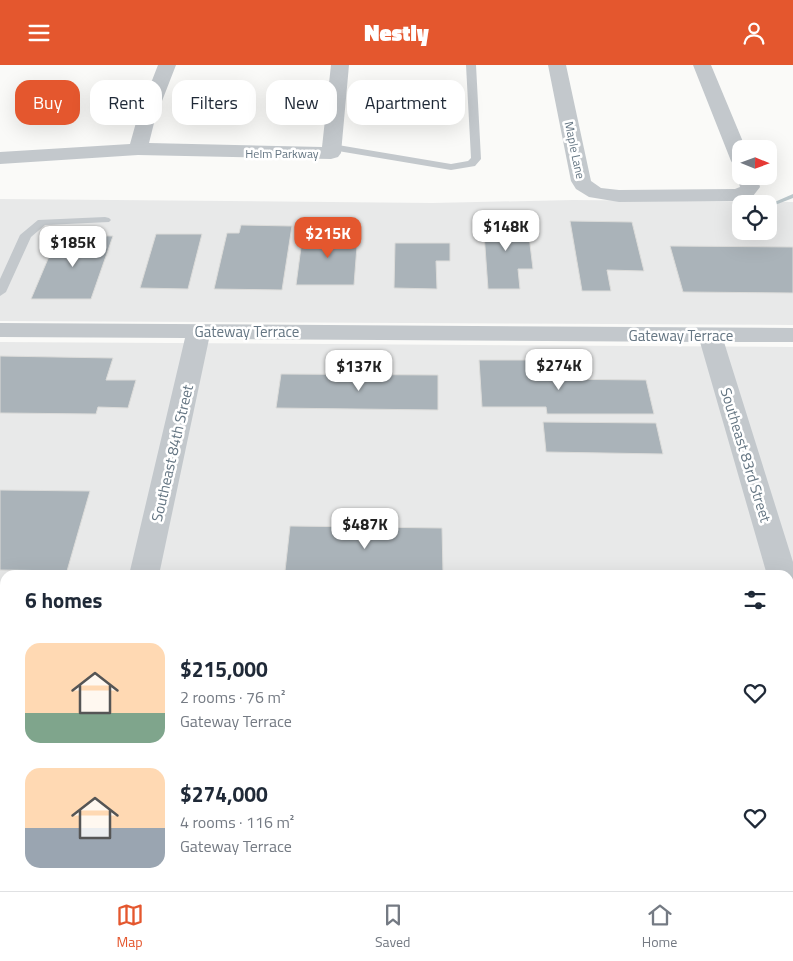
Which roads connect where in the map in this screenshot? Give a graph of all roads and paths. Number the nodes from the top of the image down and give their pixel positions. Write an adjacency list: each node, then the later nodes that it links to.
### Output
1 (167, 65): 8 (street)
2 (340, 65): 7 (street, Helm Parkway)
3 (471, 65): 7 (lane)
4 (557, 65): 10 (street, Maple Lane)
5 (702, 65): 6 (street)
6 (732, 140)
7 (332, 147): 8 (street, Helm Parkway)
8 (138, 149): 9 (street)
9 (0, 158)
10 (749, 185)
11 (105, 220): 12 (lane)
12 (0, 292)
13 (0, 330): 14 (street, Gateway Terrace)
14 (199, 331): 15 (street, Gateway Terrace); 17 (street, Southeast 84th Street)
15 (710, 335): 16 (street, Gateway Terrace); 18 (street, Southeast 83rd Street)
16 (793, 335)
17 (145, 570)
18 (780, 570)

